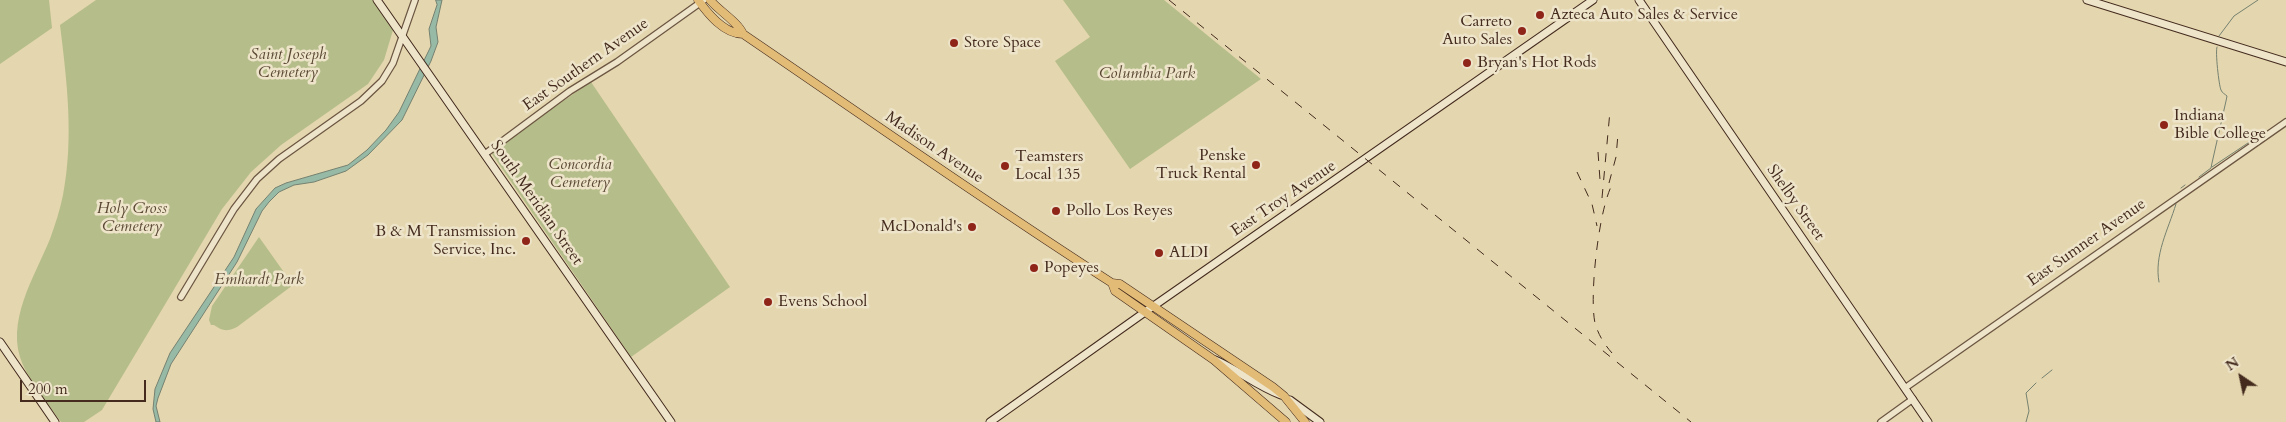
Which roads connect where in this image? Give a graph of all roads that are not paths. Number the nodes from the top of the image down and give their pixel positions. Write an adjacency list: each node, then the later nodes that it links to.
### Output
1 (377, 0): 9 (main road, South Meridian Street)
2 (415, 0): 9 (street)
3 (710, 0): 8 (main road, Madison Avenue)
4 (1593, 0): 15 (main road, East Troy Avenue)
5 (1639, 0): 19 (main road, Shelby Street)
6 (2087, 0): 10 (main road)
7 (700, 1): 8 (main road, Madison Avenue); 12 (street, East Southern Avenue)
8 (742, 34): 13 (main road, Madison Avenue)
9 (403, 36): 12 (main road, South Meridian Street); 14 (street)
10 (2286, 62)
11 (2286, 122): 19 (street, East Sumner Avenue)
12 (485, 154): 23 (main road, South Meridian Street)
13 (1112, 283): 15 (main road, Madison Avenue); 16 (main road, Madison Avenue)
14 (181, 298)
15 (1154, 306): 16 (main road, East Troy Avenue); 20 (main road, Madison Avenue)
16 (1145, 312): 18 (main road, Madison Avenue); 24 (main road, East Troy Avenue)
17 (0, 342): 22 (main road)
18 (1214, 360): 20 (main road, Madison Avenue); 25 (main road)
19 (1905, 388): 21 (main road, Shelby Street)
20 (1284, 396): 26 (main road, Madison Avenue); 27 (main road, Madison Avenue)
21 (1913, 399): 28 (street); 29 (main road, Shelby Street)
22 (55, 422)
23 (671, 422)
24 (990, 422)
25 (1286, 422)
26 (1305, 422)
27 (1320, 422)
28 (1881, 422)
29 (1928, 422)

